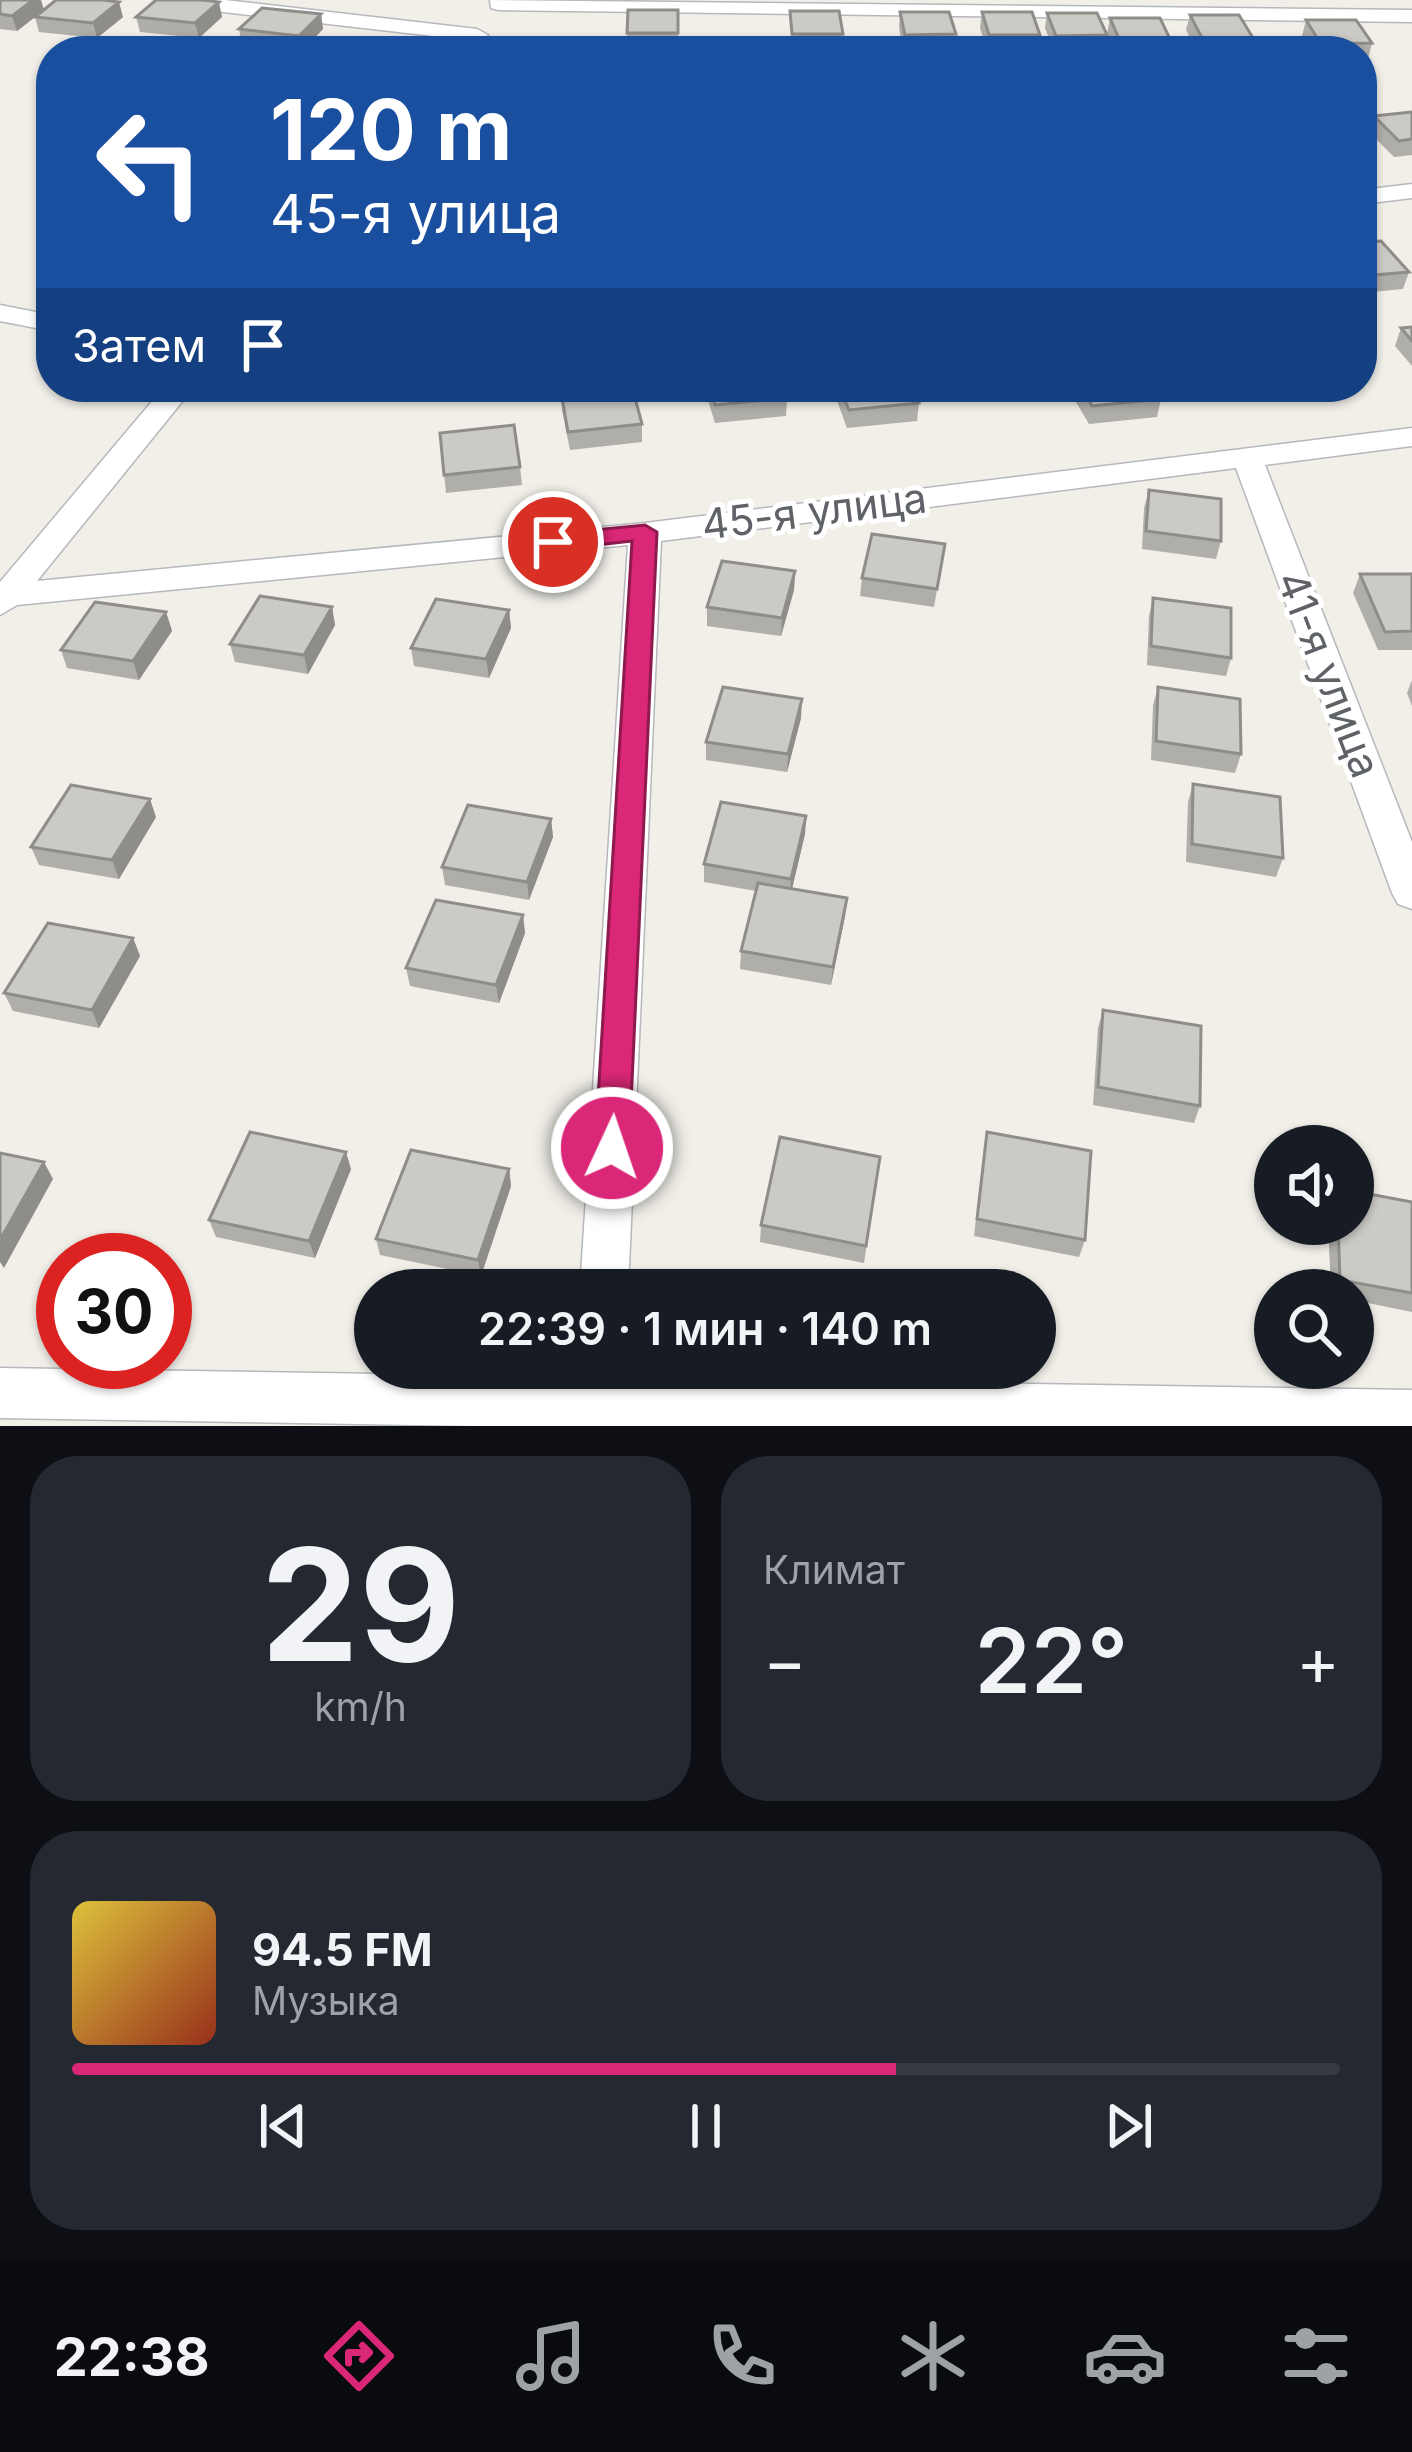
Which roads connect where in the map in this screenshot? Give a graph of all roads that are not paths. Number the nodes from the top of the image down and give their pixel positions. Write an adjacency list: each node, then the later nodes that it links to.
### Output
1 (170, 0): 4 (street)
2 (499, 2): 3 (street); 5 (street)
3 (1412, 16)
4 (421, 36)
5 (475, 36)
6 (1412, 191): 7 (street)
7 (1377, 195)
8 (0, 313): 9 (street)
9 (36, 320)
10 (166, 402): 14 (street)
11 (1412, 437): 12 (street, 45-я улица)
12 (1246, 455): 13 (street, 45-я улица); 15 (street, 41-я улица)
13 (645, 532): 14 (street, 45-я улица); 16 (street)
14 (2, 599)
15 (1412, 893)
16 (605, 1269)
17 (0, 1393): 18 (street)
18 (598, 1399): 19 (street)
19 (1412, 1416)

